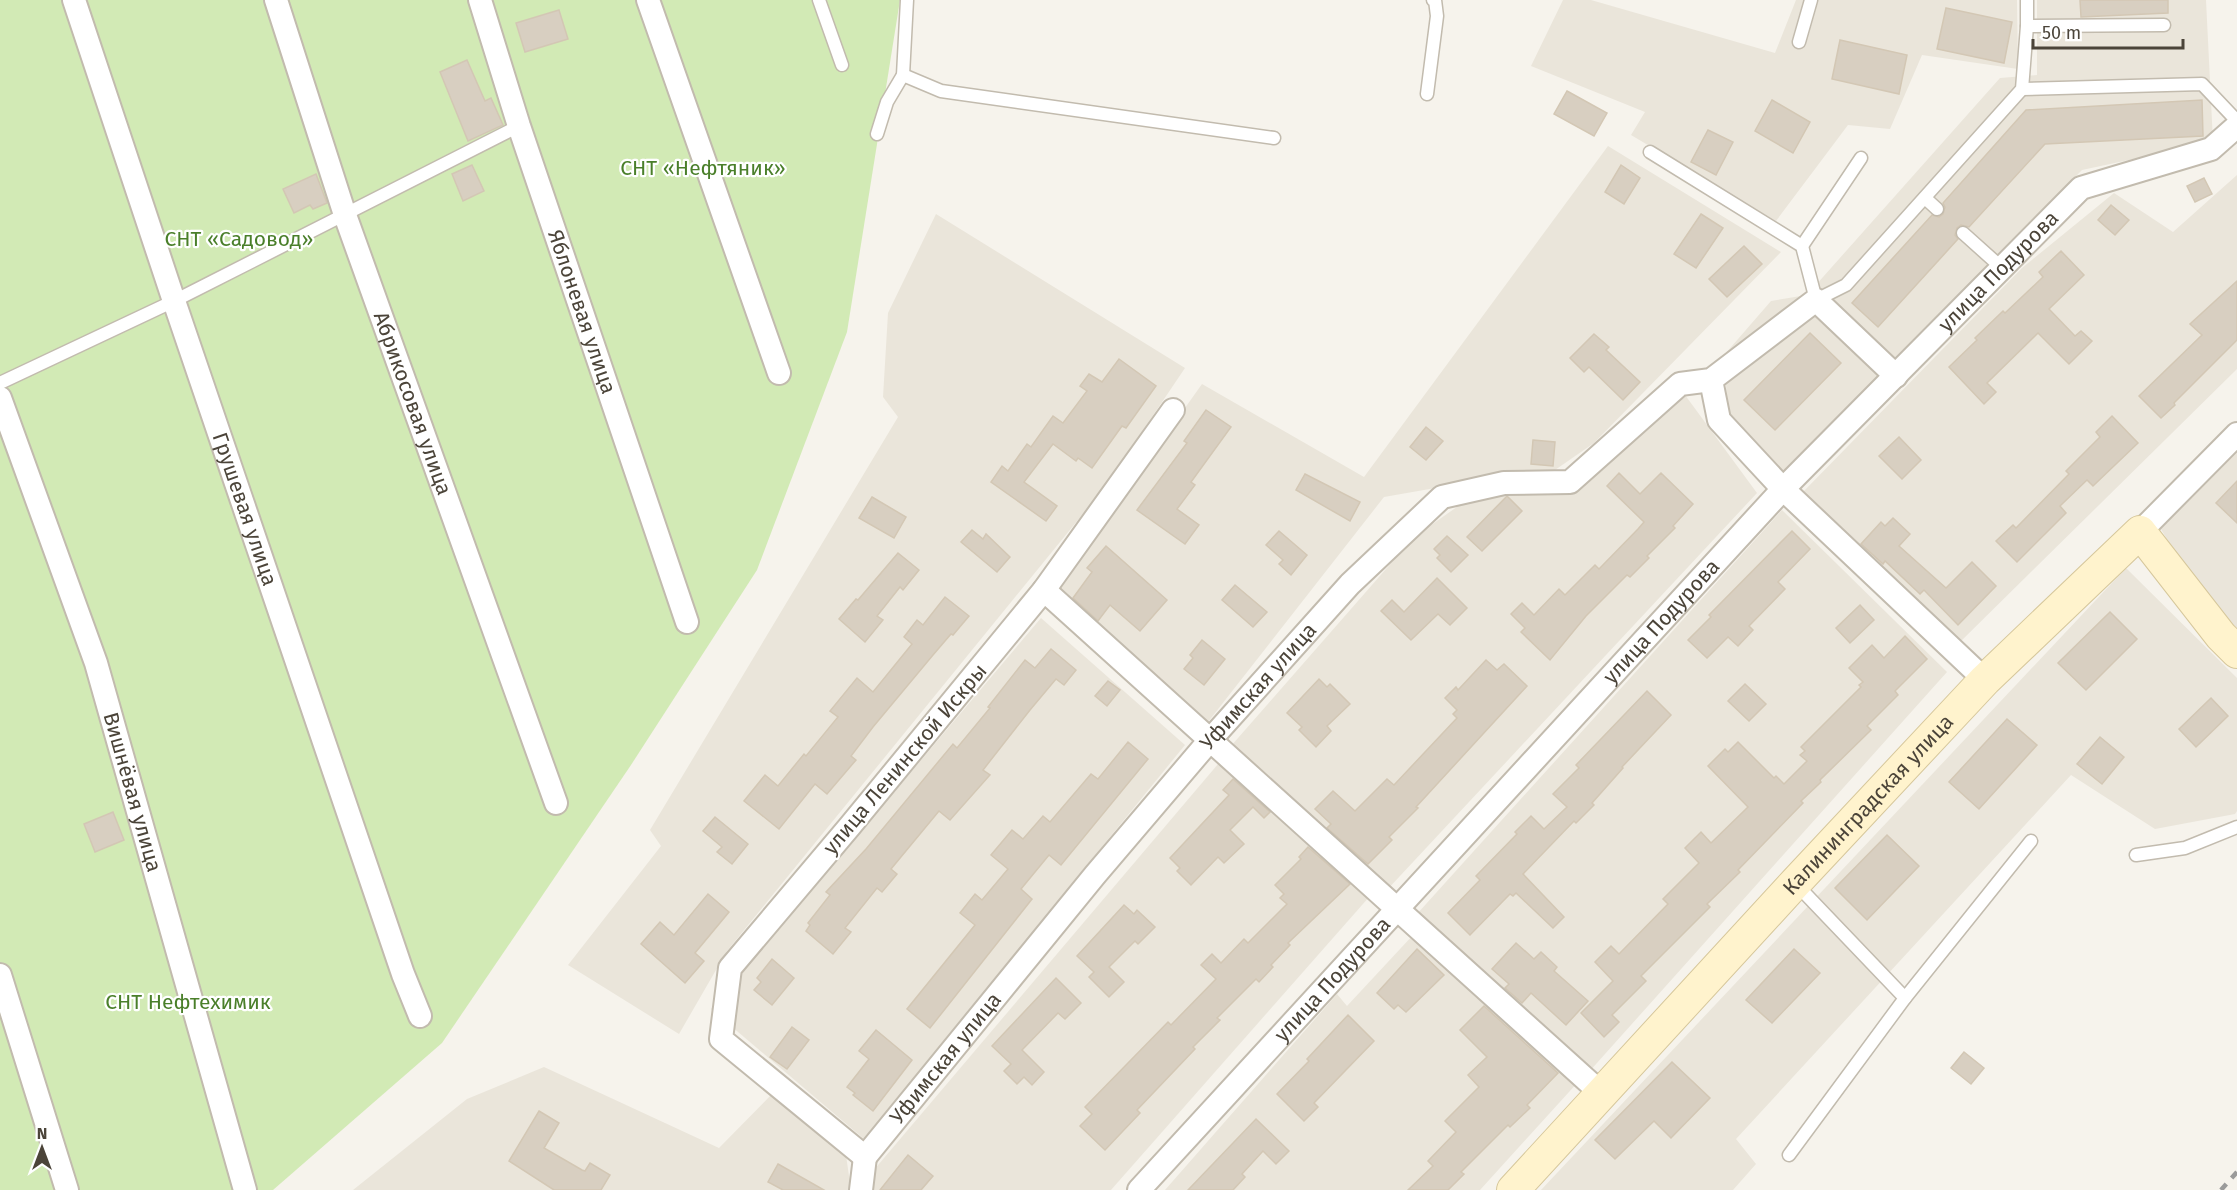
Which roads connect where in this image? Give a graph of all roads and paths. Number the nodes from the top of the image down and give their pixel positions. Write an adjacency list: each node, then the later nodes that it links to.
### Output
1 (74, 0): 30 (street, Грушевая улица)
2 (276, 0): 25 (street, Абрикосовая улица)
3 (480, 0): 18 (street, Яблоневая улица)
4 (648, 0): 31 (street)
5 (819, 0): 13 (lane)
6 (906, 0): 14 (lane)
7 (1433, 0): 16 (lane)
8 (1811, 0): 12 (lane)
9 (2027, 0): 11 (lane)
10 (2164, 25): 11 (lane)
11 (2027, 26): 15 (lane)
12 (1799, 42)
13 (842, 65)
14 (903, 75): 19 (lane); 20 (lane)
15 (2022, 89): 17 (lane); 23 (lane)
16 (1427, 94)
17 (2237, 123): 28 (street, улица Подурова)
18 (519, 126): 25 (lane); 41 (street, Яблоневая улица)
19 (877, 134)
20 (1274, 138)
21 (1650, 152): 27 (lane)
22 (1861, 158): 27 (lane)
23 (1925, 198): 24 (lane); 29 (lane)
24 (1937, 209)
25 (345, 215): 30 (lane); 45 (street, Абрикосовая улица)
26 (1963, 233): 28 (lane)
27 (1802, 246): 29 (lane)
28 (2002, 268): 32 (street, улица Подурова)
29 (1816, 300): 32 (street); 33 (street, Уфимская улица)
30 (174, 301): 34 (lane); 53 (street, Грушевая улица)
31 (779, 374)
32 (1896, 375): 38 (street, улица Подурова)
33 (1711, 380): 38 (street); 44 (street, Уфимская улица)
34 (0, 383)
35 (0, 398): 58 (street, Вишнёвая улица)
36 (1173, 410): 40 (street, улица Ленинской Искры)
37 (2237, 434): 39 (street, Калининградская улица)
38 (1784, 489): 43 (street); 50 (street, улица Подурова)
39 (2140, 532): 42 (street); 43 (street, Калининградская улица)
40 (1044, 590): 44 (street); 56 (street, улица Ленинской Искры)
41 (687, 622)
42 (2237, 652)
43 (1985, 680): 49 (street, Калининградская улица)
44 (1210, 740): 50 (street); 56 (street, Уфимская улица)
45 (556, 803)
46 (2237, 827): 48 (lane)
47 (2031, 840): 52 (lane)
48 (2136, 855)
49 (1795, 883): 52 (lane); 54 (street, Калининградская улица)
50 (1398, 909): 54 (street); 60 (street, улица Подурова)
51 (0, 975): 57 (street)
52 (1905, 998): 55 (lane)
53 (420, 1016)
54 (1601, 1094): 61 (street, Калининградская улица)
55 (1790, 1155)
56 (865, 1157): 59 (street)
57 (67, 1190)
58 (245, 1190)
59 (861, 1190)
60 (1139, 1190)
61 (1513, 1190)

